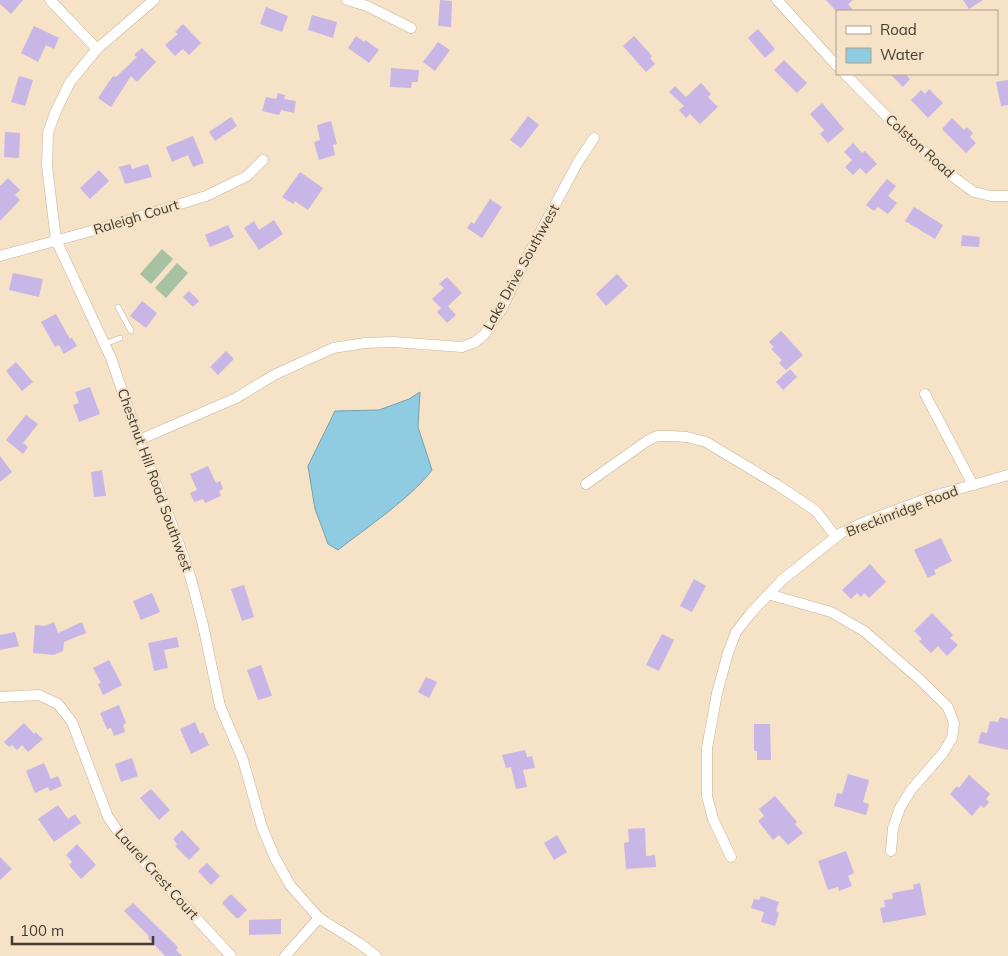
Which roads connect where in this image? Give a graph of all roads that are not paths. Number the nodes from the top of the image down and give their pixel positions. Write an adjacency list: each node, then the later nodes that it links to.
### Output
1 (50, 0): 6 (street)
2 (154, 0): 6 (street, Chestnut Hill Road Southwest)
3 (347, 0): 5 (street)
4 (777, 0): 7 (street)
5 (411, 28)
6 (97, 49): 12 (street, Chestnut Hill Road Southwest)
7 (836, 65)
8 (846, 75): 11 (street, Colston Road)
9 (594, 138): 19 (street, Lake Drive Southwest)
10 (263, 160): 12 (street, Raleigh Court)
11 (1008, 196)
12 (56, 240): 13 (street, Raleigh Court); 17 (street, Chestnut Hill Road Southwest)
13 (0, 256)
14 (118, 308): 15 (lane)
15 (131, 331)
16 (120, 338): 17 (lane)
17 (105, 344): 19 (street, Chestnut Hill Road Southwest)
18 (925, 394): 22 (street)
19 (139, 440): 28 (street, Chestnut Hill Road Southwest)
20 (1008, 476): 22 (street, Breckinridge Road)
21 (586, 484): 23 (street)
22 (973, 485): 23 (street, Breckinridge Road)
23 (836, 537): 24 (street, Breckinridge Road)
24 (768, 594): 26 (street); 27 (street, Breckinridge Road)
25 (0, 697): 29 (street, Laurel Crest Court)
26 (891, 851)
27 (731, 857)
28 (319, 918): 30 (street); 31 (street, Chestnut Hill Road Southwest)
29 (231, 956)
30 (285, 956)
31 (376, 956)

